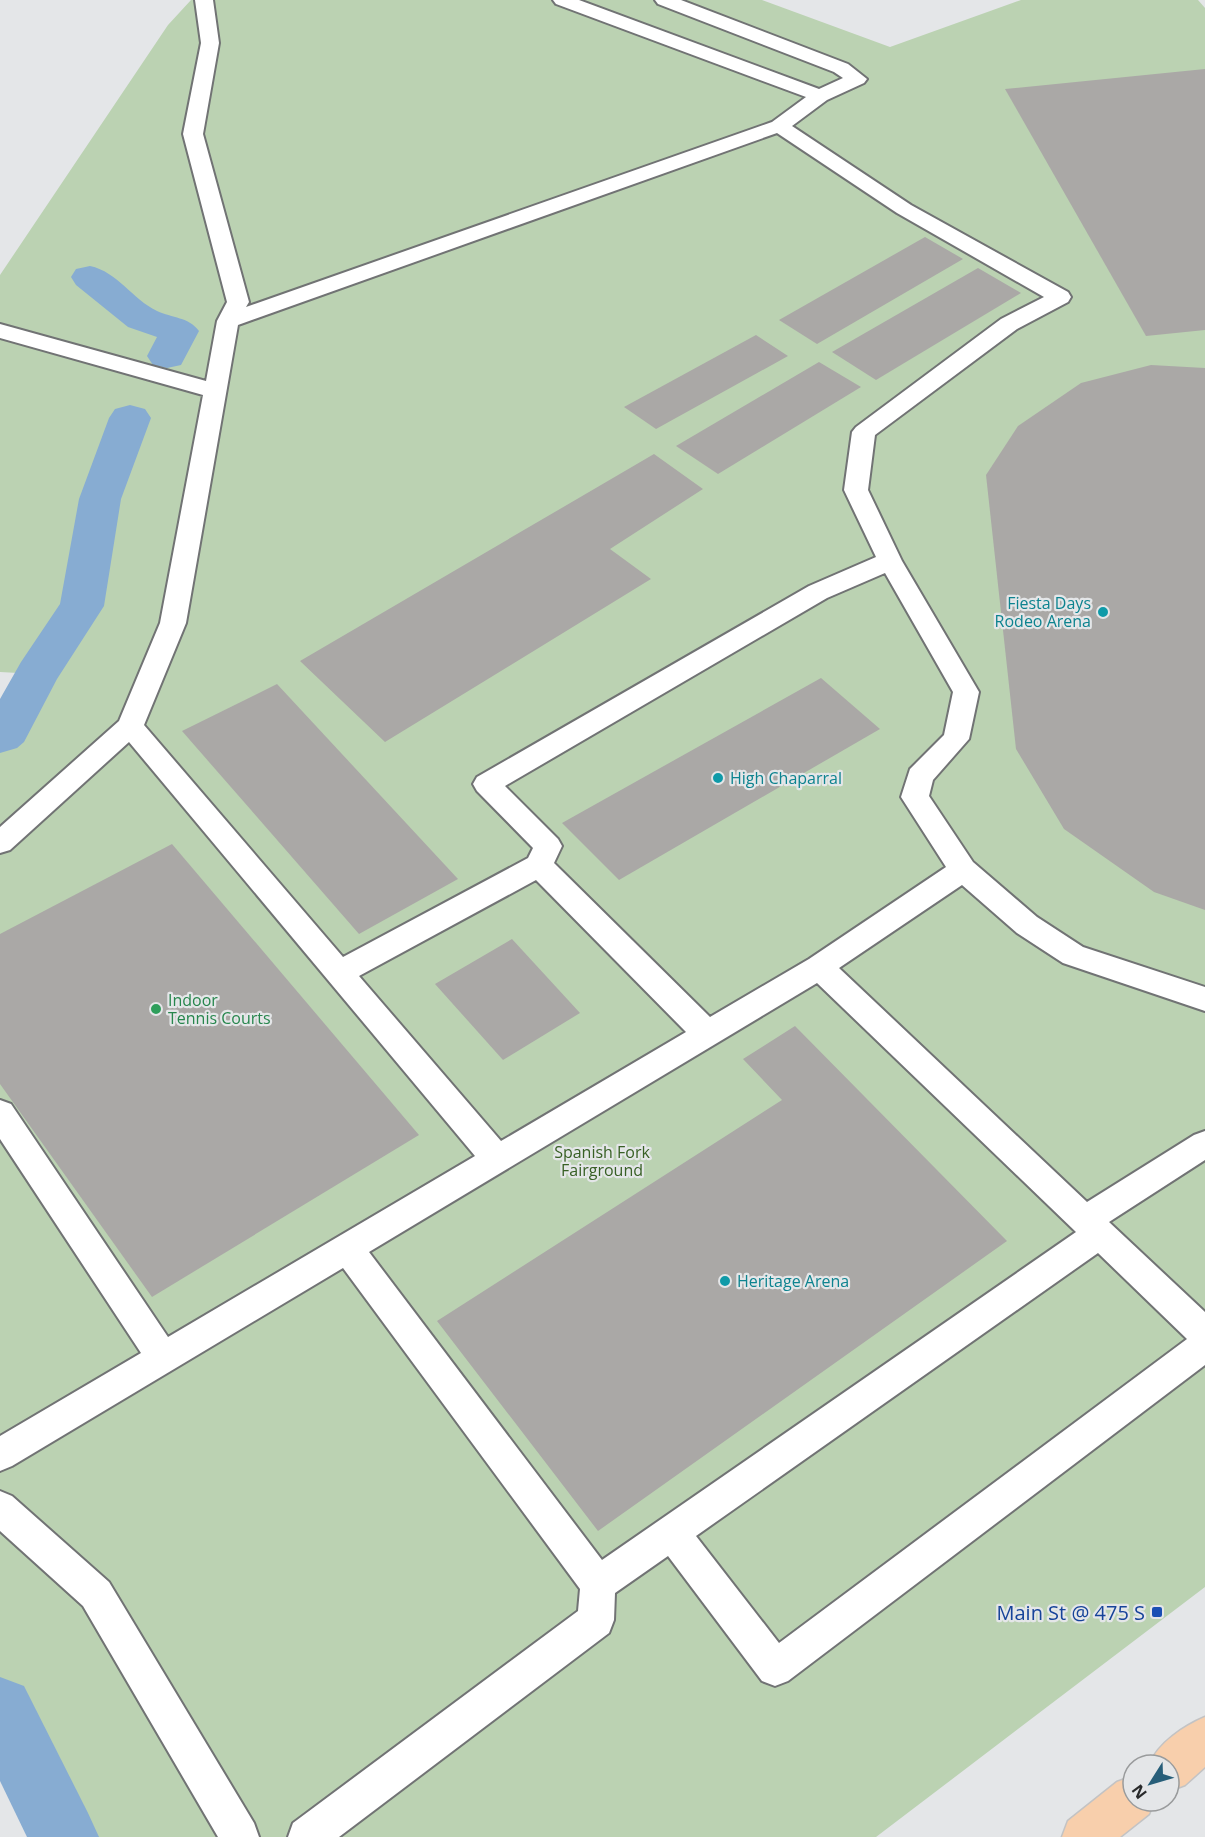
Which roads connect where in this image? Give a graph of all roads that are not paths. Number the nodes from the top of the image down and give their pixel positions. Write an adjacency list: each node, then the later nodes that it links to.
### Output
1 (204, 0): 6 (lane)
2 (562, 0): 4 (lane)
3 (664, 0): 4 (lane)
4 (820, 96): 5 (lane)
5 (779, 126): 6 (lane); 9 (lane)
6 (228, 321): 8 (lane)
7 (0, 331): 8 (lane)
8 (215, 391): 10 (lane)
9 (890, 561): 12 (lane); 13 (lane)
10 (130, 726): 11 (lane); 15 (lane)
11 (0, 843)
12 (539, 865): 15 (lane); 17 (lane)
13 (963, 870): 14 (lane); 16 (lane)
14 (819, 967): 17 (lane); 21 (lane)
15 (339, 973): 20 (lane)
16 (1205, 999)
17 (707, 1034): 20 (lane)
18 (0, 1113): 25 (lane)
19 (1205, 1144): 21 (lane)
20 (497, 1159): 22 (lane)
21 (1092, 1227): 23 (lane); 28 (lane)
22 (347, 1248): 25 (lane); 29 (lane)
23 (1205, 1334)
24 (1205, 1345): 28 (lane)
25 (163, 1358): 26 (lane)
26 (0, 1455)
27 (0, 1508): 31 (lane)
28 (672, 1532): 29 (lane)
29 (598, 1584): 32 (lane)
30 (1121, 1808): 33 (main road)
31 (240, 1837)
32 (307, 1837)
33 (1084, 1837)

